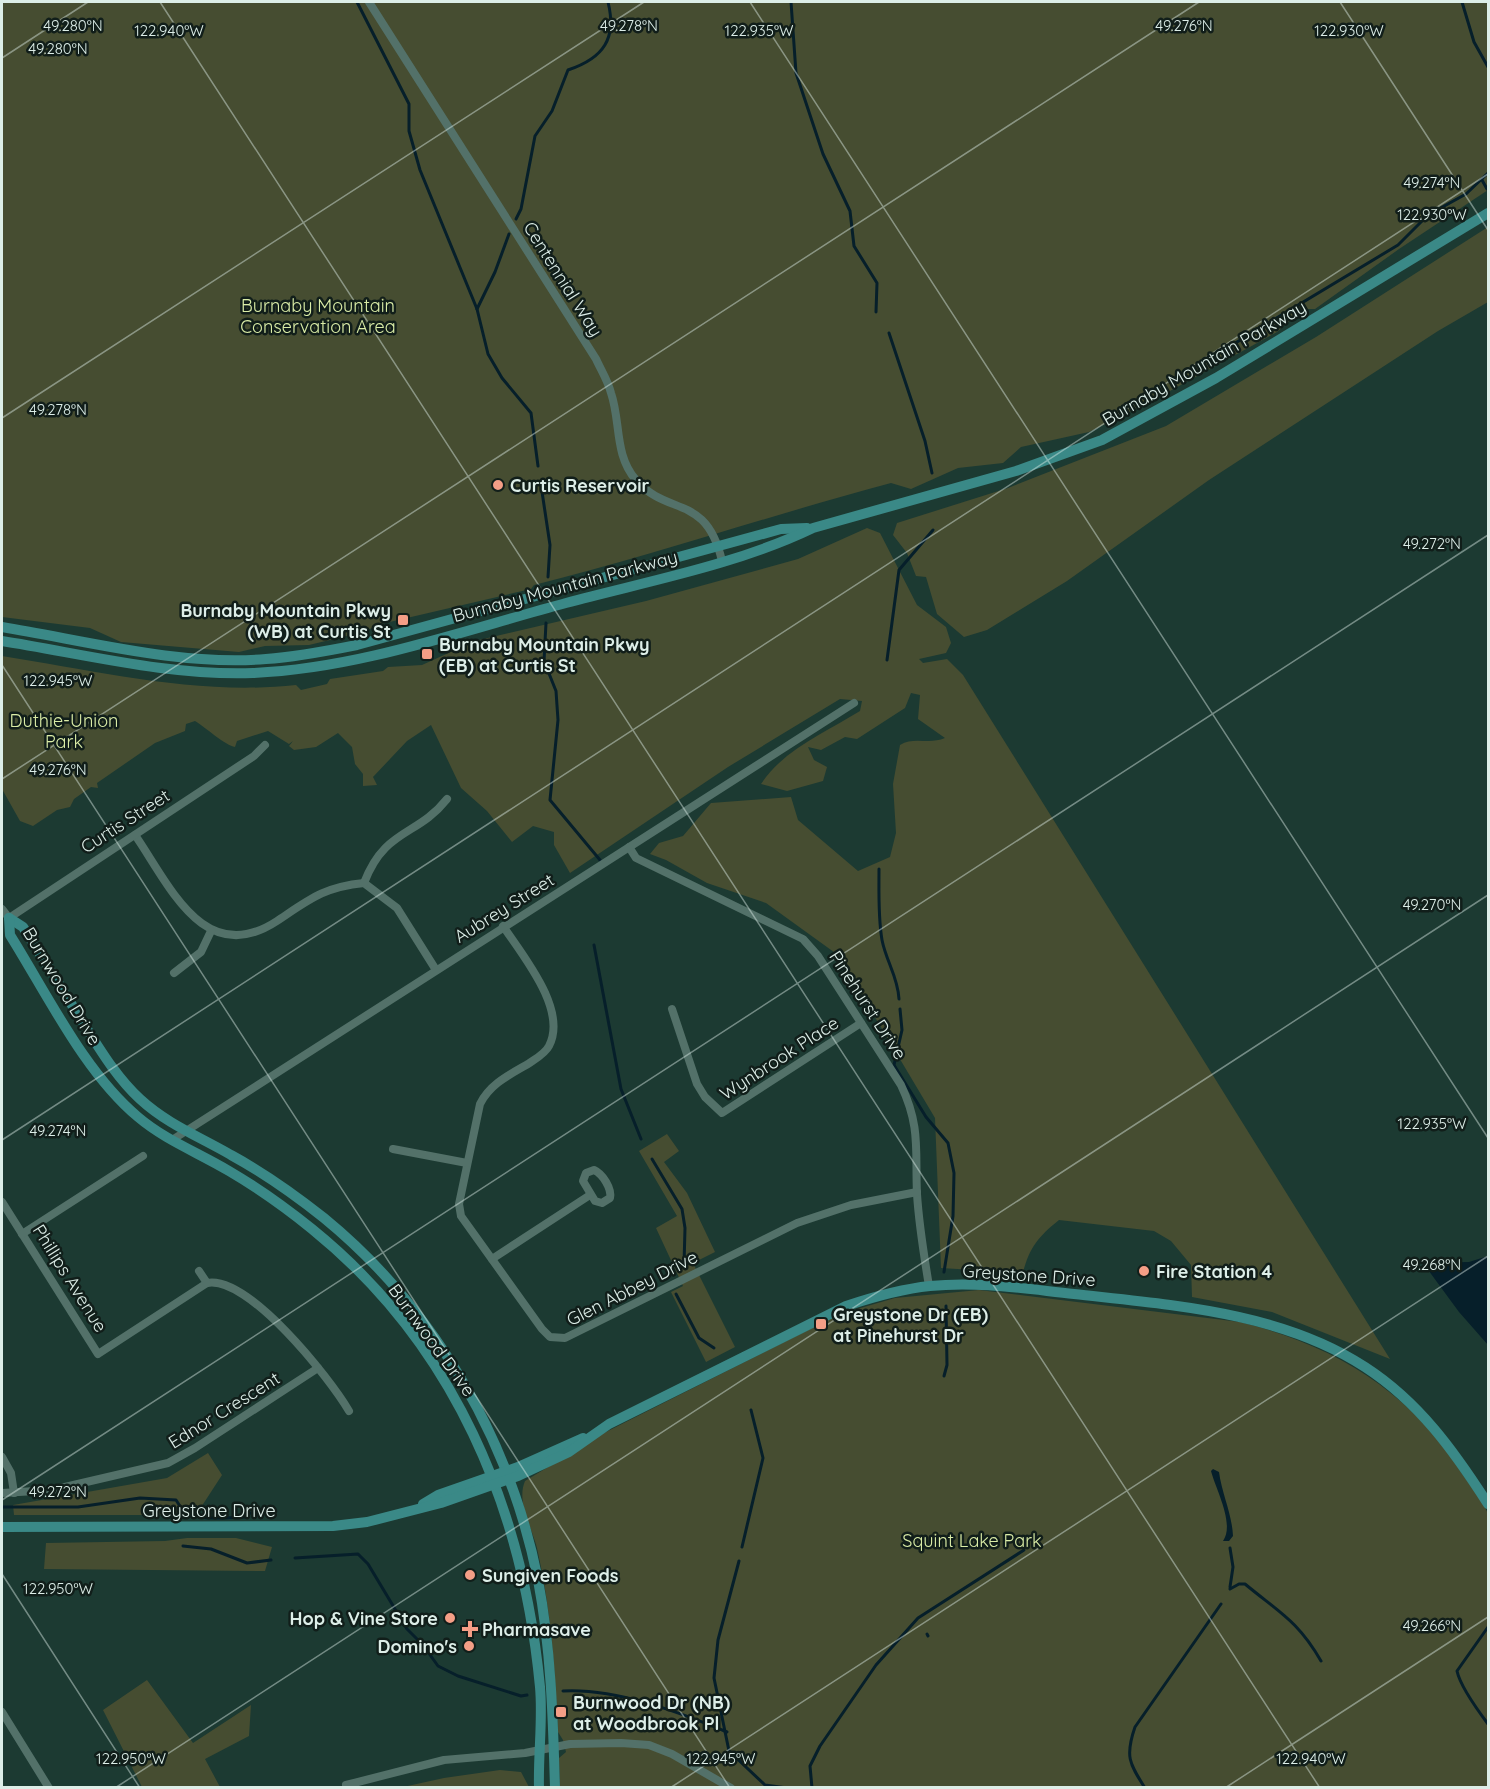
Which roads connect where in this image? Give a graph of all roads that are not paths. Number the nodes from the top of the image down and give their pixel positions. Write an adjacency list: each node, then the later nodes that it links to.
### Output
1 (369, 2): 4 (street, Centennial Way)
2 (1488, 213): 3 (street, Burnaby Mountain Parkway)
3 (813, 528): 4 (street, Burnaby Mountain Parkway); 5 (street, Burnaby Mountain Parkway)
4 (717, 547): 5 (street, Centennial Way); 6 (street, Burnaby Mountain Parkway)
5 (722, 561): 7 (street, Burnaby Mountain Parkway)
6 (2, 627)
7 (2, 641)
8 (854, 703): 12 (street, Aubrey Street)
9 (266, 745): 11 (street, Curtis Street)
10 (447, 799): 13 (street)
11 (135, 835): 14 (street, Curtis Street); 16 (street)
12 (628, 846): 15 (street, Aubrey Street); 20 (street, Pinehurst Drive)
13 (364, 883): 16 (street); 17 (street)
14 (4, 917): 21 (street, Burnwood Drive); 22 (street, Burnwood Drive)
15 (503, 926): 17 (street, Aubrey Street); 25 (street, Glen Abbey Drive)
16 (211, 931): 18 (street)
17 (436, 970): 21 (street, Aubrey Street)
18 (174, 973)
19 (672, 1009): 20 (street, Wynbrook Place)
20 (861, 1023): 26 (street, Pinehurst Drive)
21 (186, 1130): 22 (street, Aubrey Street); 37 (street, Burnwood Drive)
22 (172, 1140): 38 (street, Burnwood Drive)
23 (393, 1149): 25 (street)
24 (142, 1156): 29 (street)
25 (467, 1163): 30 (street, Glen Abbey Drive)
26 (917, 1192): 30 (street, Glen Abbey Drive); 33 (street, Pinehurst Drive)
27 (590, 1195): 30 (street)
28 (2, 1202): 29 (street, Phillips Avenue)
29 (22, 1234): 32 (street, Phillips Avenue)
30 (492, 1258)
31 (199, 1271): 32 (street)
32 (207, 1283): 34 (street)
33 (929, 1286): 37 (street, Greystone Drive); 41 (street, Greystone Drive)
34 (318, 1368): 35 (street); 40 (street, Ednor Crescent)
35 (349, 1411)
36 (2, 1457): 40 (street)
37 (508, 1475): 38 (street, Greystone Drive); 44 (street, Burnwood Drive)
38 (495, 1479): 42 (street, Greystone Drive); 45 (street, Burnwood Drive)
39 (2, 1493): 40 (street, Ednor Crescent)
40 (14, 1493)
41 (1488, 1504)
42 (2, 1527)
43 (2, 1712): 47 (street)
44 (554, 1747): 45 (street); 49 (street); 50 (street)
45 (538, 1749): 46 (street); 48 (street)
46 (346, 1785)
47 (49, 1788)
48 (539, 1788)
49 (555, 1788)
50 (731, 1788)

